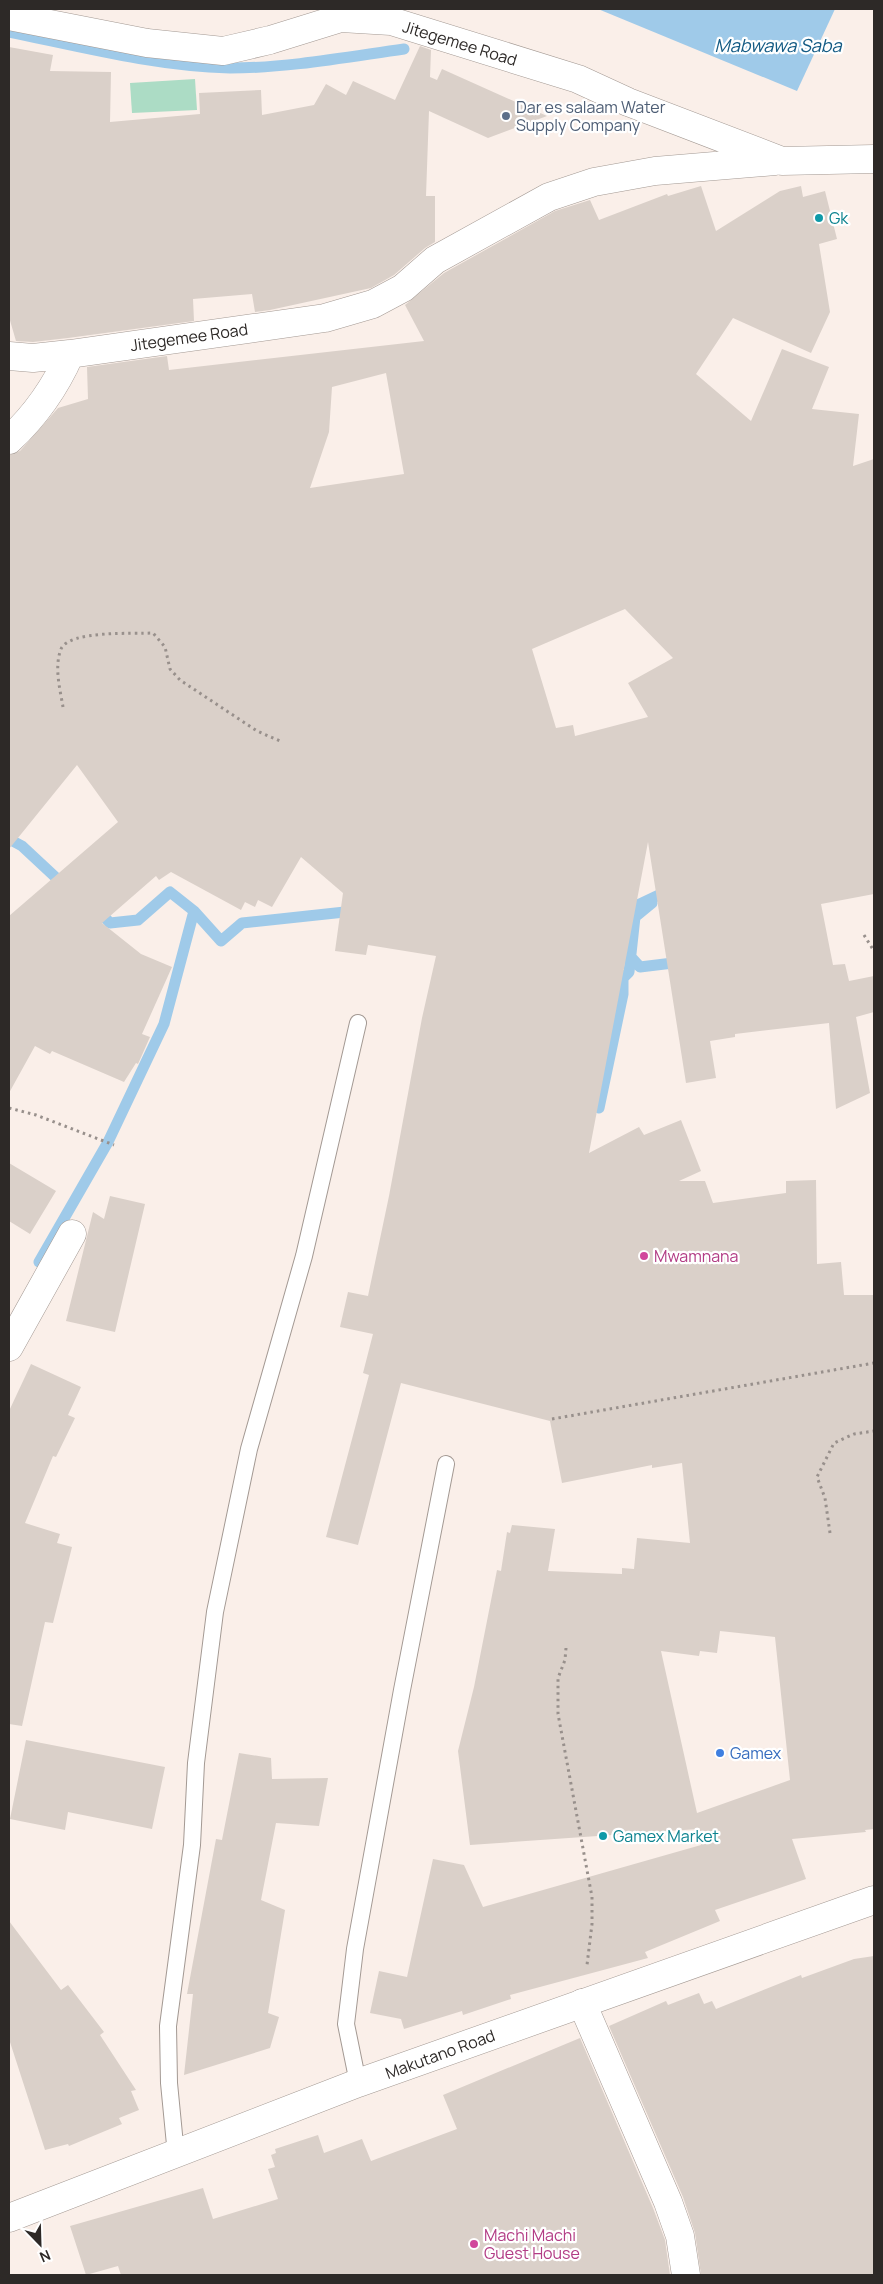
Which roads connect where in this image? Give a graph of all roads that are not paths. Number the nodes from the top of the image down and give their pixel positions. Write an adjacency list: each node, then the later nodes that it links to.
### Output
1 (9, 16): 3 (street, Jitegemee Road)
2 (874, 159): 3 (street, Jitegemee Road)
3 (782, 161): 4 (street, Jitegemee Road)
4 (70, 354): 5 (street, Jitegemee Road); 6 (street)
5 (9, 356)
6 (9, 440)
7 (358, 1022): 14 (lane)
8 (72, 1234): 9 (street)
9 (9, 1348)
10 (446, 1464): 13 (lane)
11 (874, 1900): 12 (street, Makutano Road)
12 (582, 2003): 13 (street, Makutano Road); 16 (street)
13 (358, 2084): 14 (street, Makutano Road)
14 (176, 2155): 15 (street, Makutano Road)
15 (9, 2218)
16 (686, 2275)

